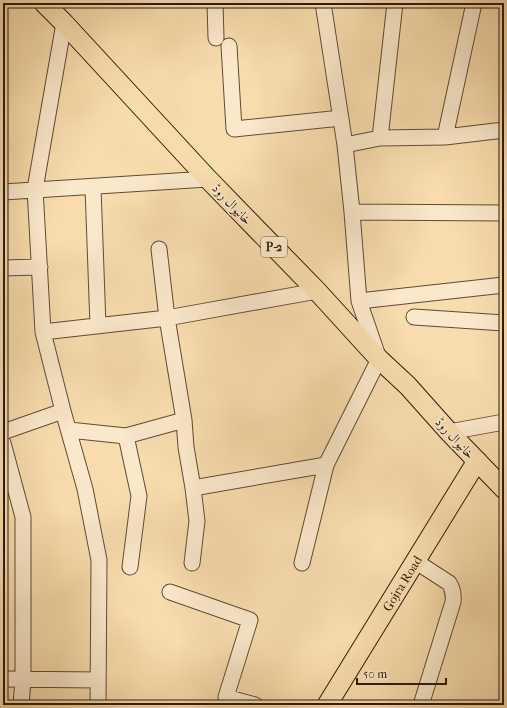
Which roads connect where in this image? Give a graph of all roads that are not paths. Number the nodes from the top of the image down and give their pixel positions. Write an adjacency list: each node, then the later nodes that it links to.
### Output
1 (44, 3): 6 (main road, خانیوال روڈ / P-2)
2 (216, 3): 7 (street)
3 (323, 3): 9 (street)
4 (395, 3): 12 (street)
5 (474, 3): 11 (street)
6 (64, 23): 14 (main road, خانیوال روڈ / P-2); 16 (street)
7 (216, 38)
8 (229, 46): 9 (street)
9 (341, 118): 13 (street)
10 (504, 130): 11 (street)
11 (445, 137): 12 (street)
12 (380, 138): 13 (street)
13 (345, 145): 18 (street)
14 (208, 179): 15 (street); 24 (main road, خانیوال روڈ / P-2)
15 (93, 187): 16 (street); 29 (street)
16 (35, 189): 17 (street); 21 (street)
17 (3, 192)
18 (352, 212): 19 (street); 25 (street)
19 (504, 213)
20 (159, 249): 27 (street)
21 (40, 266): 22 (street); 30 (street)
22 (3, 268)
23 (504, 285): 25 (street)
24 (317, 291): 27 (street); 31 (main road, خانیوال روڈ / P-2)
25 (359, 301): 31 (street)
26 (414, 317): 28 (street)
27 (166, 318): 29 (street); 33 (street)
28 (504, 323)
29 (98, 326): 30 (street)
30 (43, 332): 32 (street)
31 (379, 359): 37 (main road, خانیوال روڈ / P-2); 41 (street)
32 (63, 411): 35 (street); 36 (street)
33 (184, 420): 38 (street); 42 (street)
34 (504, 422): 37 (street)
35 (69, 430): 38 (street); 51 (street)
36 (3, 432)
37 (449, 432): 40 (main road, خانیوال روڈ / P-2)
38 (126, 436): 47 (street)
39 (3, 443): 50 (street)
40 (477, 461): 43 (main road, خانیوال روڈ / P-2); 44 (main road, Gojra Road)
41 (326, 465): 42 (street); 46 (street)
42 (193, 488): 45 (street)
43 (504, 489)
44 (416, 561): 55 (main road, Gojra Road); 56 (street)
45 (192, 563)
46 (302, 563)
47 (130, 567)
48 (170, 592): 54 (street)
49 (3, 680): 50 (street)
50 (23, 680): 51 (street); 52 (street)
51 (98, 680): 53 (street)
52 (21, 705)
53 (98, 705)
54 (255, 705)
55 (328, 705)
56 (421, 705)

